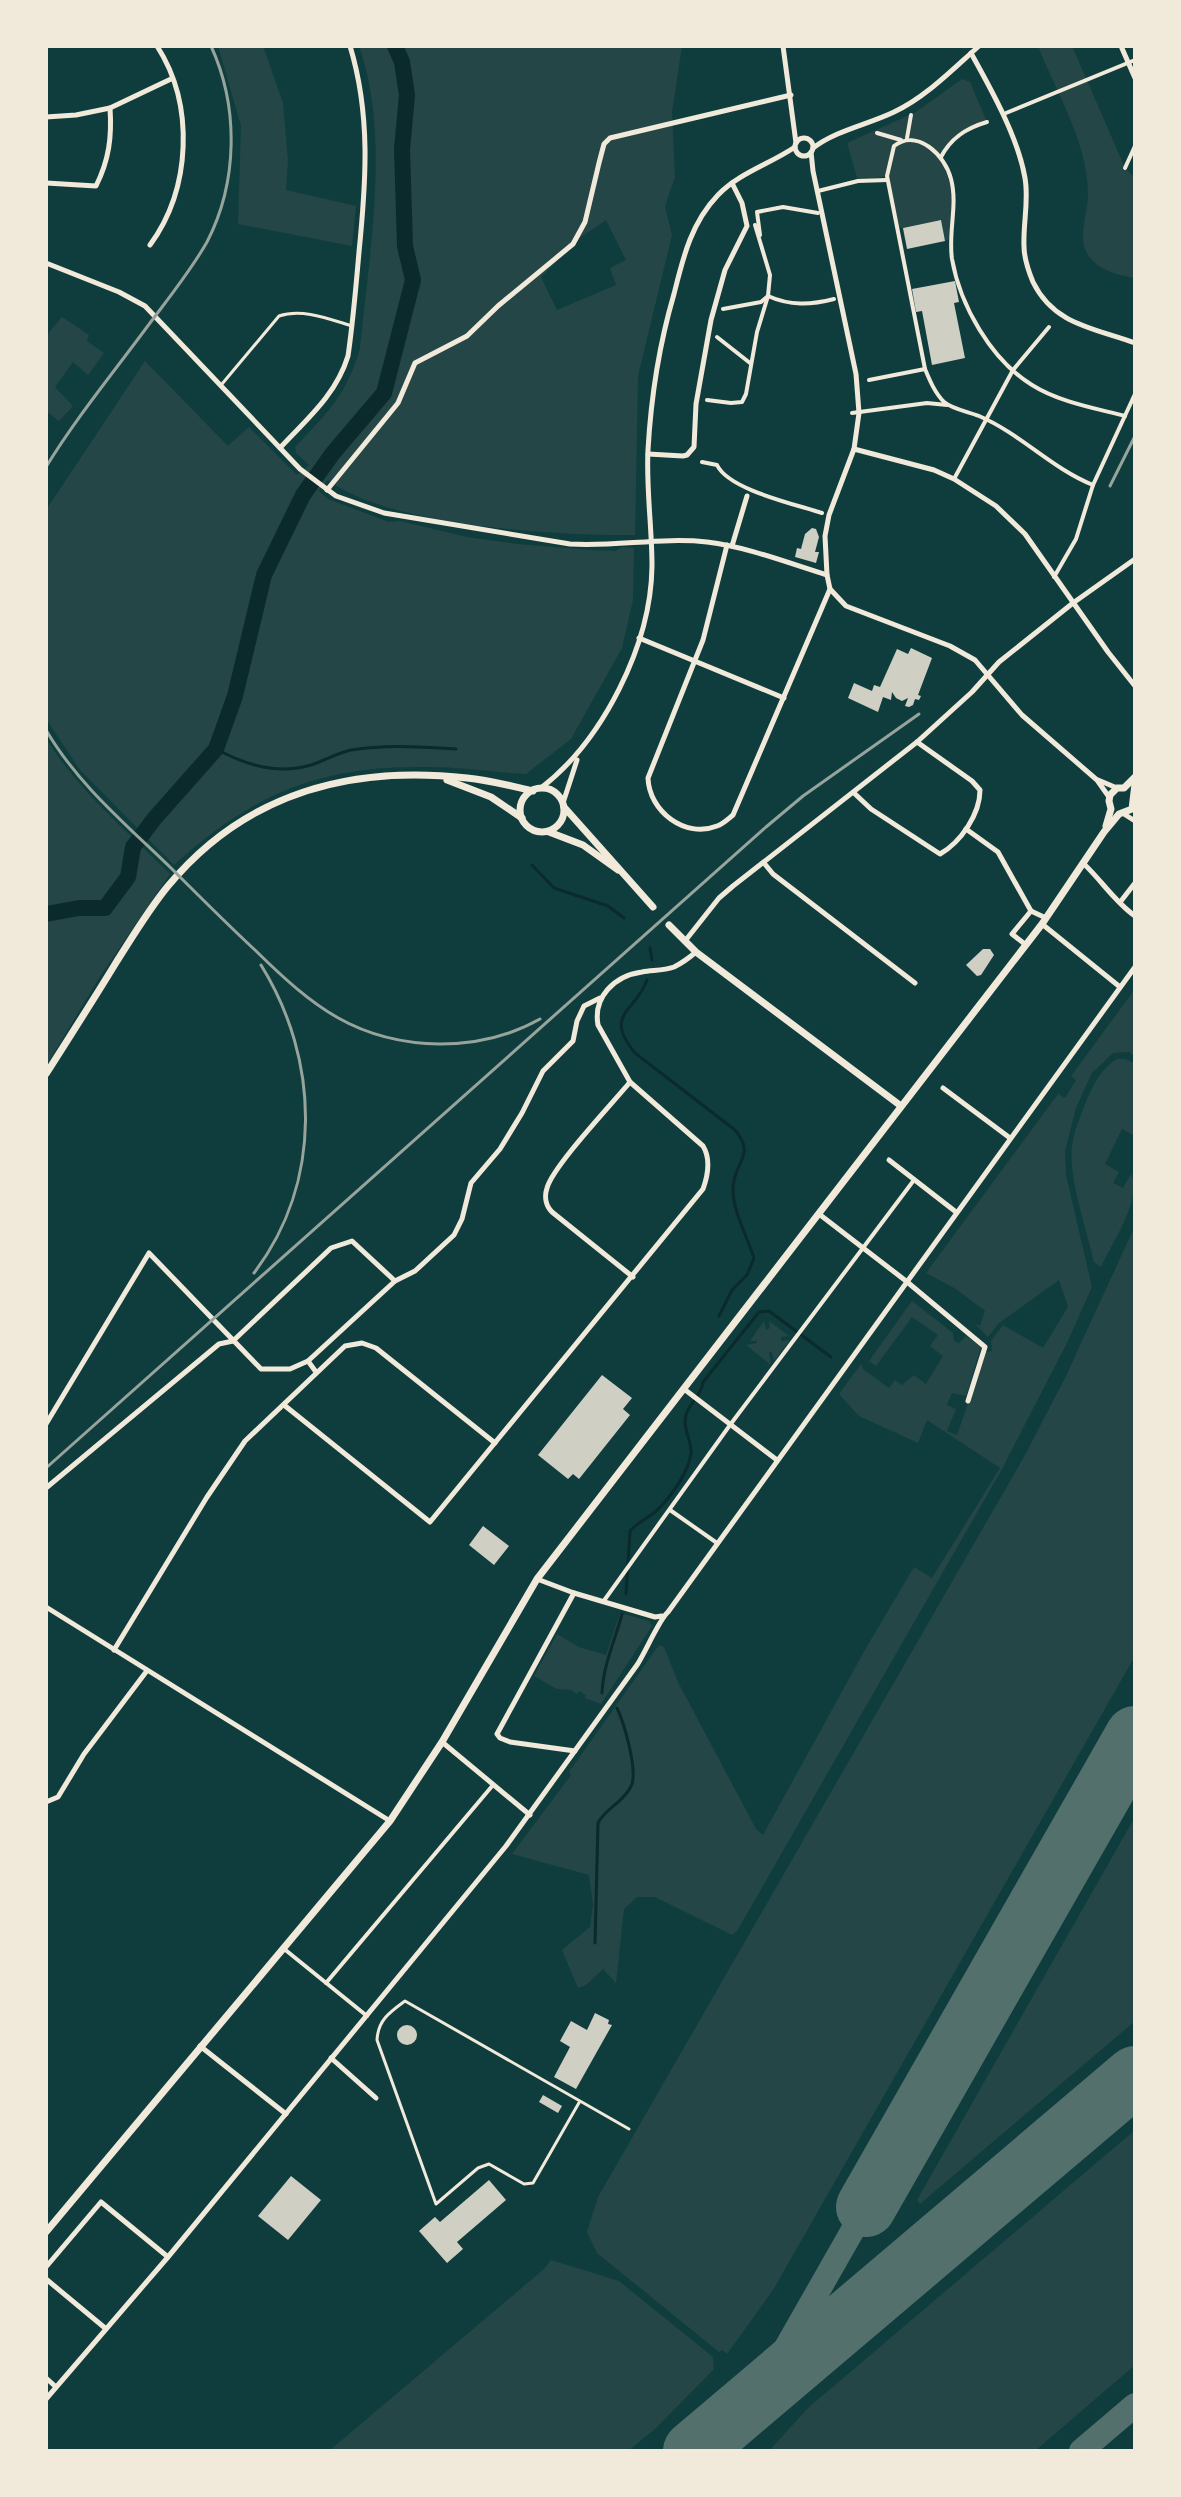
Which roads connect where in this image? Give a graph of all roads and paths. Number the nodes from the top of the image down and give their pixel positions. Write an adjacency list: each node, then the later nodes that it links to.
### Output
1 (157, 46): 9 (street)
2 (350, 46): 42 (street)
3 (783, 46): 10 (street)
4 (979, 46): 6 (street)
5 (1121, 46): 7 (street)
6 (971, 53): 18 (street); 45 (street)
7 (1132, 61): 8 (street); 12 (street)
8 (1135, 78)
9 (171, 79): 11 (street); 37 (street)
10 (791, 95): 15 (street); 63 (street)
11 (110, 108): 14 (street); 31 (street)
12 (1006, 113)
13 (911, 115): 19 (street)
14 (46, 117)
15 (794, 120): 20 (street); 22 (street)
16 (987, 122): 26 (street)
17 (877, 133): 21 (street)
18 (827, 138): 20 (street); 24 (street)
19 (907, 138): 21 (street); 26 (street)
20 (806, 139): 22 (street); 24 (street)
21 (901, 140): 30 (street)
22 (796, 145): 25 (street); 27 (street)
23 (1135, 146): 28 (street)
24 (812, 150): 25 (street); 29 (street)
25 (800, 155): 27 (street); 29 (street)
26 (941, 157): 48 (street)
27 (776, 159): 32 (street)
28 (1125, 168)
29 (813, 171): 33 (street)
30 (887, 180): 33 (street); 47 (street)
31 (46, 183)
32 (732, 183): 59 (street); 59 (street)
33 (818, 191): 54 (street)
34 (818, 213): 36 (street)
35 (755, 225): 36 (street)
36 (759, 237): 39 (street)
37 (150, 245)
38 (46, 263): 50 (street)
39 (768, 296): 40 (street); 41 (street); 46 (street)
40 (834, 299)
41 (723, 309)
42 (352, 326): 50 (lane); 57 (street)
43 (1049, 327): 48 (street)
44 (717, 337): 46 (street)
45 (1135, 343)
46 (751, 363): 52 (street)
47 (925, 369): 49 (street); 53 (street)
48 (1013, 370): 55 (street); 56 (street)
49 (869, 380)
50 (222, 384): 57 (street)
51 (1135, 394): 55 (street)
52 (707, 400)
53 (947, 405): 54 (street); 56 (street)
54 (856, 413): 58 (street)
55 (1125, 416): 62 (street)
56 (986, 419): 61 (street); 62 (street)
57 (280, 448): 63 (street)
58 (854, 449): 61 (street); 69 (street)
59 (648, 454): 66 (street)
60 (702, 462): 65 (street)
61 (954, 479): 70 (street)
62 (1093, 485): 70 (street)
63 (326, 489): 66 (street)
64 (747, 496): 67 (street)
65 (822, 513)
66 (651, 543): 67 (street); 73 (street)
67 (730, 546): 69 (street); 74 (street)
68 (1135, 559): 72 (street)
69 (827, 575): 71 (street)
70 (1054, 577): 72 (street)
71 (830, 589): 75 (street); 77 (street)
72 (1073, 603): 75 (street); 76 (street)
73 (639, 638): 74 (street); 79 (street)
74 (695, 660): 77 (street); 77 (street)
75 (987, 674): 78 (street); 82 (street)
76 (1135, 686)
77 (784, 698)
78 (917, 742): 85 (street); 92 (street)
79 (580, 752): 84 (street); 88 (street)
80 (438, 777): 84 (street); 90 (street); 111 (street)
81 (1135, 777): 83 (street)
82 (1097, 780): 83 (street); 87 (street)
83 (1120, 788): 86 (street); 87 (street)
84 (537, 790): 88 (street); 90 (street)
85 (854, 793): 92 (street); 94 (street)
86 (1134, 793): 89 (street)
87 (1109, 797): 89 (street)
88 (563, 804): 93 (street); 96 (street)
89 (1118, 812): 91 (street); 95 (street)
90 (522, 818): 93 (street)
91 (1135, 821)
92 (966, 829): 100 (street)
93 (546, 832): 96 (street)
94 (764, 863): 104 (street); 108 (street)
95 (1084, 864): 98 (street); 102 (street)
96 (626, 877): 99 (street)
97 (1135, 883): 98 (street)
98 (1121, 901): 101 (street)
99 (653, 907)
100 (1031, 911): 102 (street); 105 (street)
101 (1135, 916)
102 (1044, 921): 105 (street); 109 (street)
103 (669, 925): 104 (street)
104 (684, 942): 106 (street)
105 (1026, 945): 114 (street)
106 (696, 952): 110 (street); 114 (street)
107 (1135, 967): 109 (street)
108 (915, 983)
109 (1120, 987): 115 (street)
110 (600, 998): 112 (street); 122 (street)
111 (46, 1074)
112 (630, 1082): 121 (street); 121 (street)
113 (943, 1088): 115 (street)
114 (901, 1106): 119 (street)
115 (1010, 1138): 118 (street)
116 (889, 1160): 117 (street)
117 (914, 1180): 118 (street); 120 (street)
118 (956, 1212): 123 (street)
119 (819, 1214): 120 (street); 127 (street)
120 (864, 1248): 123 (street); 131 (street)
121 (633, 1277): 132 (street)
122 (395, 1281): 124 (street); 125 (street)
123 (906, 1281): 128 (street); 133 (street)
124 (233, 1341): 125 (street); 130 (street); 134 (street)
125 (308, 1361): 126 (street)
126 (316, 1372): 129 (street); 132 (street)
127 (684, 1389): 131 (street); 137 (street)
128 (968, 1401)
129 (284, 1405): 132 (street); 142 (street)
130 (46, 1424)
131 (730, 1425): 133 (street); 135 (street)
132 (495, 1443)
133 (777, 1460): 136 (street)
134 (46, 1488)
135 (670, 1510): 136 (street); 139 (street)
136 (717, 1543): 141 (street)
137 (537, 1579): 138 (street); 144 (street)
138 (574, 1593): 139 (street); 145 (street)
139 (603, 1602): 141 (street)
140 (46, 1607): 142 (street)
141 (662, 1616): 145 (street)
142 (114, 1650): 143 (street)
143 (146, 1672): 147 (street); 149 (street)
144 (442, 1742): 146 (street); 149 (street)
145 (576, 1751): 148 (street)
146 (493, 1785): 148 (street); 151 (street)
147 (46, 1802)
148 (530, 1815): 152 (street)
149 (390, 1821): 150 (street)
150 (283, 1948): 151 (street); 153 (street)
151 (326, 1983): 152 (street)
152 (367, 2016): 154 (street)
153 (200, 2046): 157 (street); 159 (street)
154 (331, 2058): 155 (street); 157 (street)
155 (376, 2098)
156 (580, 2101): 156 (lane); 158 (lane)
157 (286, 2114): 160 (street)
158 (629, 2129)
159 (46, 2232)
160 (168, 2257): 161 (street); 163 (street)
161 (46, 2267)
162 (46, 2279): 163 (street)
163 (105, 2328): 165 (street)
164 (46, 2378): 165 (street)
165 (56, 2387): 166 (street)
166 (46, 2399)

